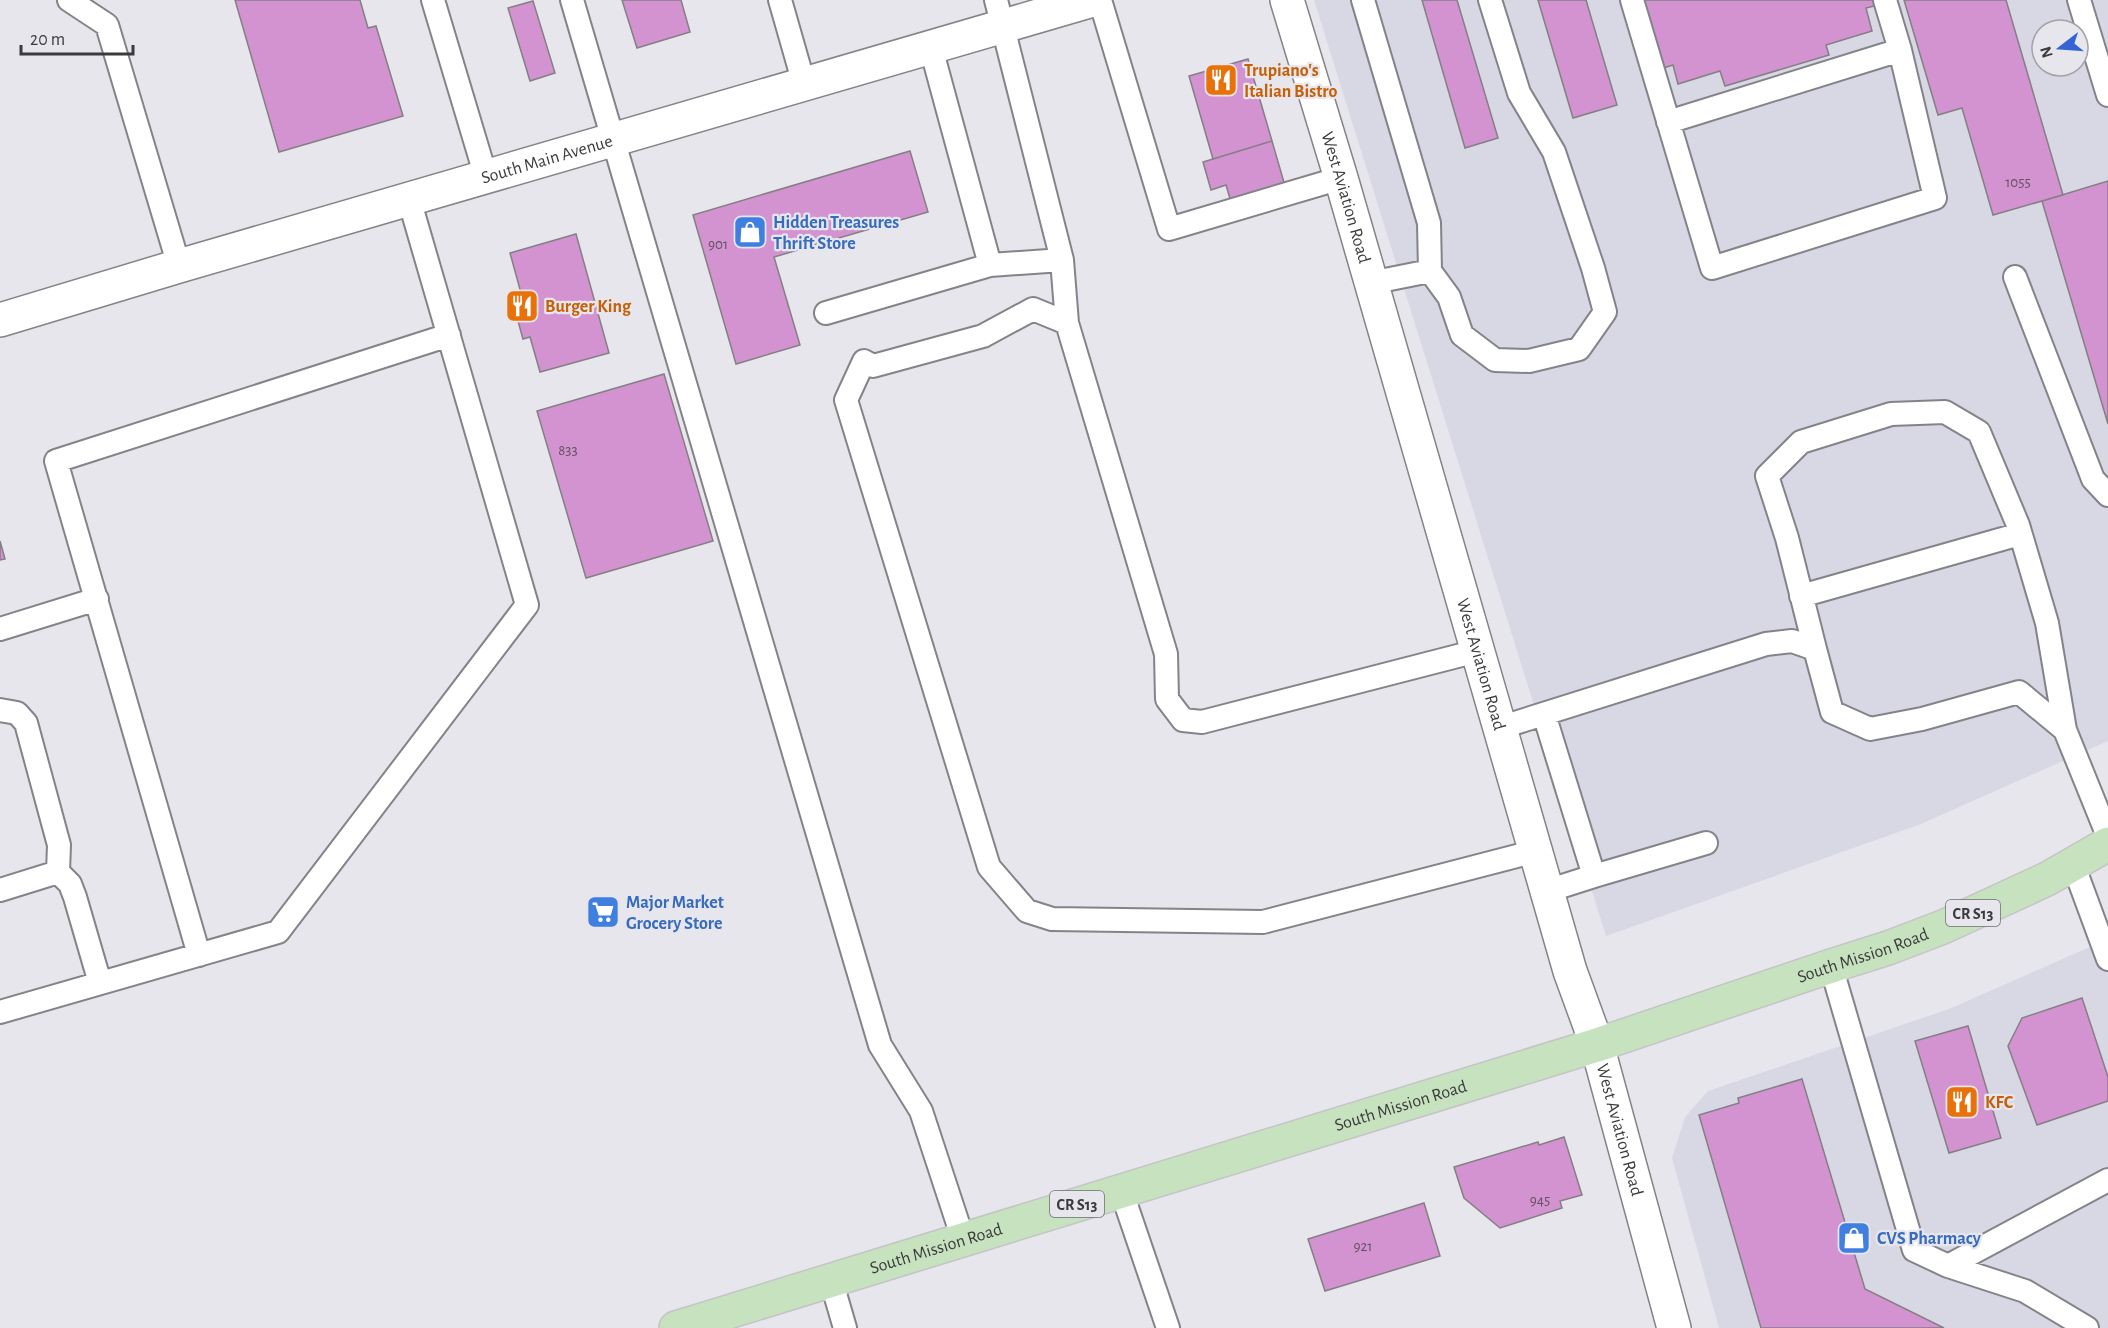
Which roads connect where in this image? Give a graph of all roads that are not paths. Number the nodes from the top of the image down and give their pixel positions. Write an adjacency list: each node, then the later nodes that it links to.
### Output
1 (69, 0): 25 (lane)
2 (433, 0): 20 (lane)
3 (572, 0): 19 (lane)
4 (780, 0): 16 (lane)
5 (1093, 0): 13 (street, South Main Avenue)
6 (1100, 0): 21 (lane)
7 (1287, 0): 21 (street, West Aviation Road)
8 (1363, 0): 26 (lane)
9 (1490, 0): 26 (lane)
10 (1632, 0): 18 (lane)
11 (1885, 0): 15 (lane)
12 (2079, 0): 17 (lane)
13 (1000, 13): 14 (street, South Main Avenue); 23 (lane)
14 (931, 48): 16 (street, South Main Avenue); 24 (lane)
15 (1900, 50): 18 (lane); 18 (lane)
16 (804, 84): 19 (street, South Main Avenue)
17 (2108, 95)
18 (1668, 122)
19 (614, 140): 20 (street, South Main Avenue); 61 (lane)
20 (486, 177): 22 (street, South Main Avenue)
21 (1341, 178): 28 (street, West Aviation Road)
22 (409, 199): 25 (street, South Main Avenue); 32 (lane)
23 (1062, 260): 24 (lane); 31 (lane)
24 (990, 265): 29 (lane)
25 (179, 266): 30 (street, South Main Avenue)
26 (1430, 271): 28 (lane)
27 (2015, 276): 33 (lane)
28 (1370, 283): 39 (street, West Aviation Road)
29 (826, 313)
30 (0, 320)
31 (1067, 323): 39 (lane); 47 (lane)
32 (449, 335): 36 (lane); 53 (lane)
33 (2108, 495)
34 (2020, 534): 35 (lane); 35 (lane); 43 (lane)
35 (1802, 596): 38 (lane)
36 (97, 599): 37 (lane); 53 (lane)
37 (0, 629)
38 (1815, 649): 41 (lane); 43 (lane)
39 (1477, 651): 42 (street, West Aviation Road)
40 (8, 711): 49 (lane)
41 (1544, 714): 42 (lane); 50 (lane)
42 (1499, 728): 47 (street, West Aviation Road)
43 (2065, 730): 44 (lane)
44 (2108, 836)
45 (1706, 843): 50 (lane)
46 (2108, 844): 48 (main road, South Mission Road / CR S13)
47 (1536, 851): 52 (street, West Aviation Road)
48 (2073, 864): 54 (lane); 55 (main road, South Mission Road / CR S13)
49 (58, 872): 51 (lane); 56 (lane)
50 (1594, 876): 52 (lane)
51 (0, 890)
52 (1547, 891): 58 (street, West Aviation Road)
53 (199, 955): 56 (lane)
54 (2108, 959)
55 (1831, 966): 58 (main road, South Mission Road / CR S13); 62 (lane)
56 (100, 983): 57 (lane)
57 (0, 1012)
58 (1597, 1046): 60 (main road, South Mission Road / CR S13); 67 (street, West Aviation Road)
59 (2108, 1180): 62 (lane)
60 (1121, 1190): 61 (main road, South Mission Road / CR S13); 66 (lane)
61 (963, 1239): 63 (main road, South Mission Road / CR S13)
62 (1948, 1266): 68 (lane)
63 (831, 1280): 64 (main road, South Mission Road / CR S13); 65 (lane)
64 (676, 1328)
65 (845, 1328)
66 (1168, 1328)
67 (1674, 1328)
68 (2087, 1328)

